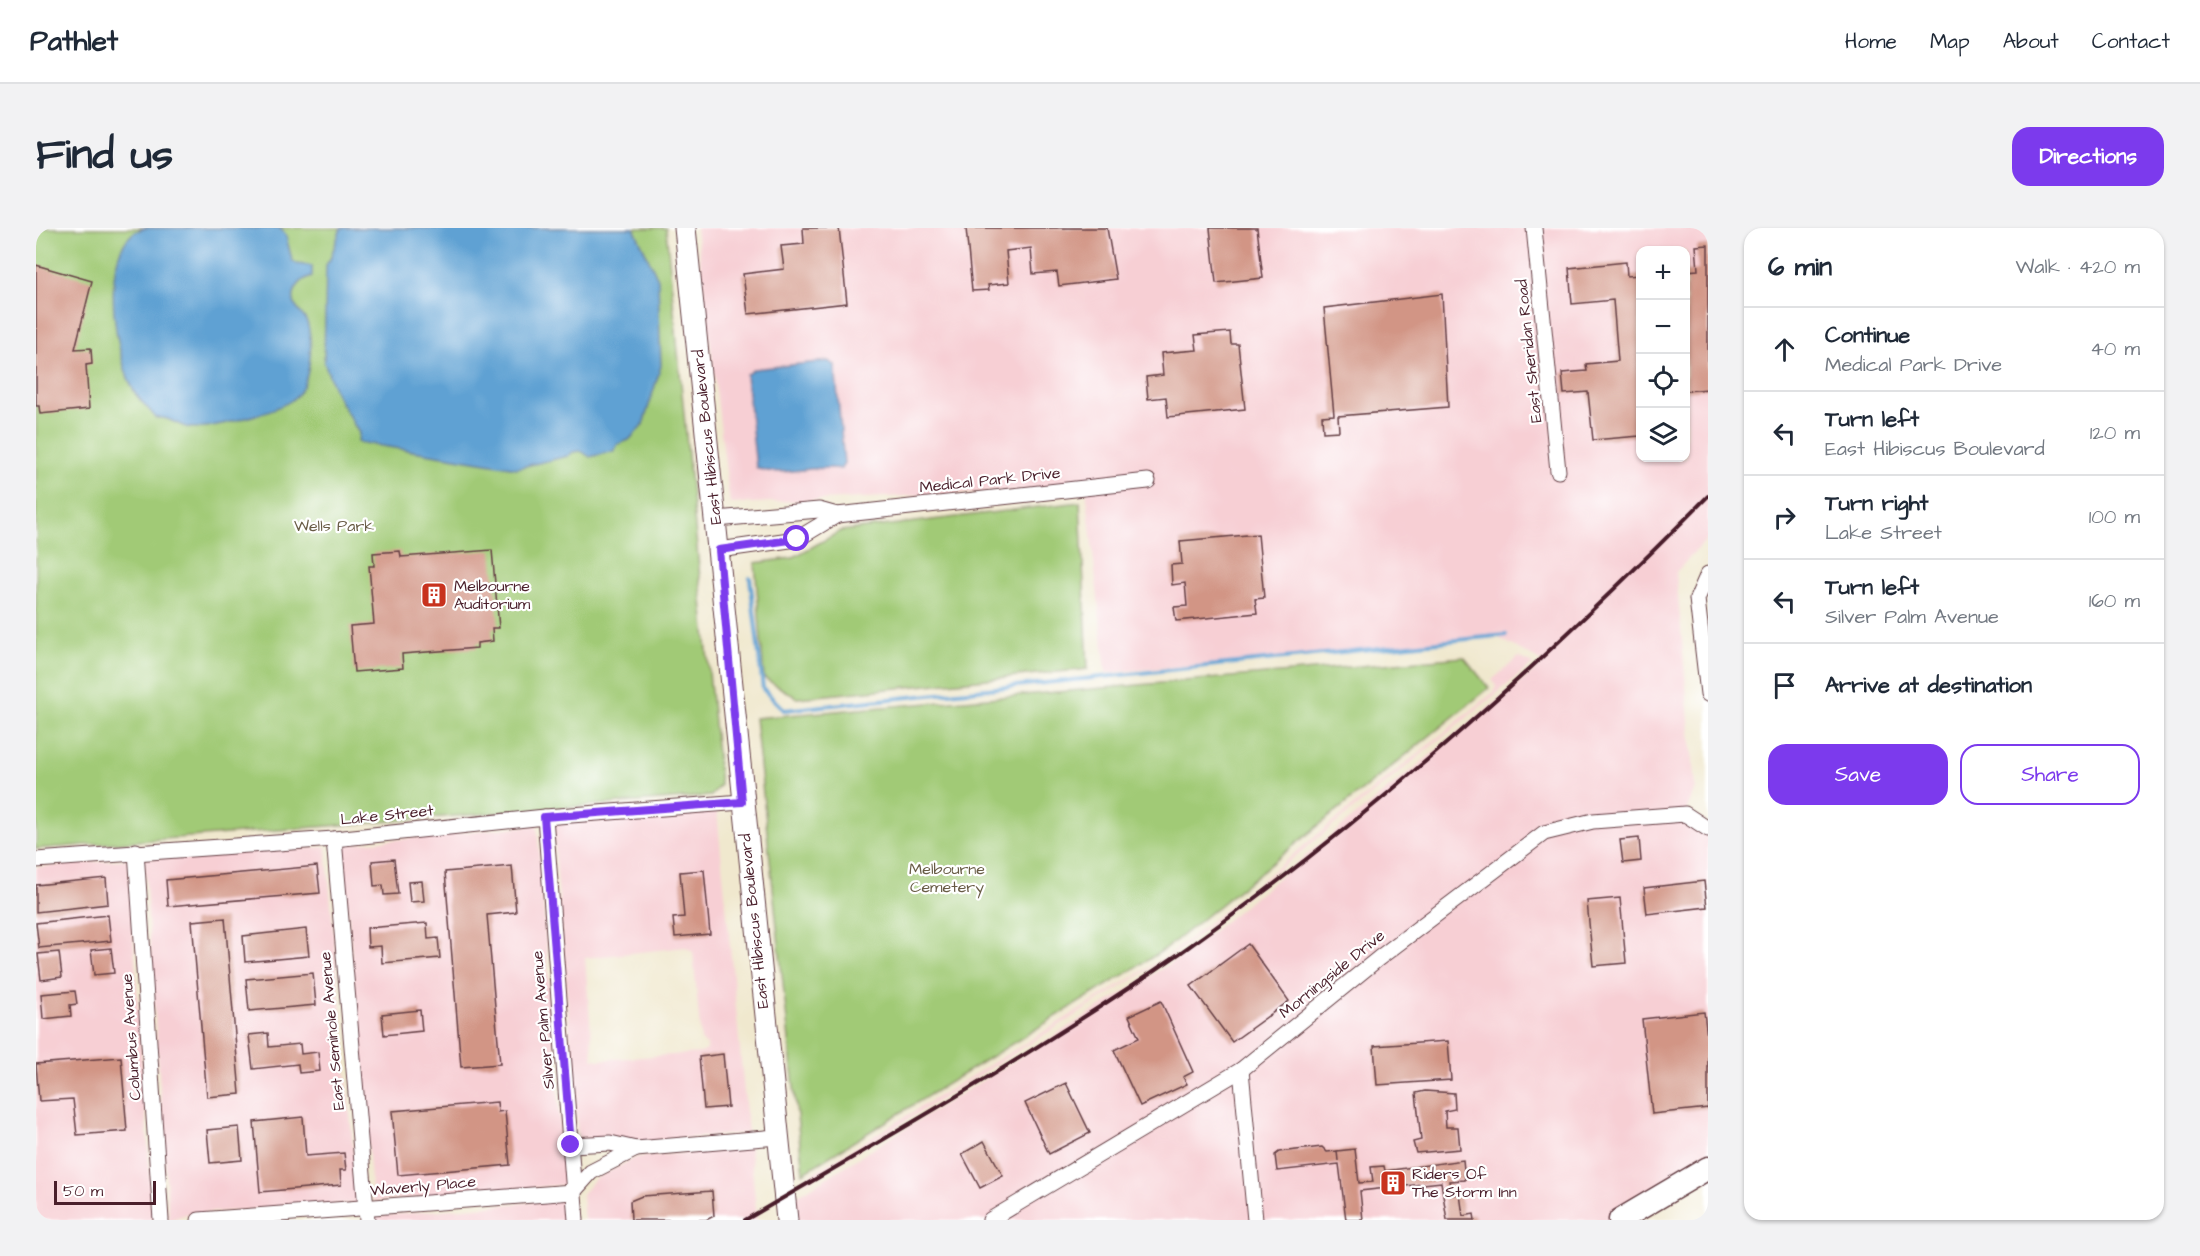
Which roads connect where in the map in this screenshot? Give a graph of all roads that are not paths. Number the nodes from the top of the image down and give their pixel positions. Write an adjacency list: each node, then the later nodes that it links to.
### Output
1 (685, 228): 6 (street, East Hibiscus Boulevard)
2 (1534, 228): 3 (street, East Sheridan Road)
3 (1558, 471)
4 (1148, 481): 5 (street, Medical Park Drive)
5 (837, 515): 6 (street, Medical Park Drive); 7 (street, Medical Park Drive)
6 (716, 519): 7 (street, East Hibiscus Boulevard)
7 (719, 550): 10 (street, East Hibiscus Boulevard)
8 (1708, 574): 9 (street)
9 (1708, 694)
10 (742, 802): 11 (street, Lake Street); 17 (street, East Hibiscus Boulevard)
11 (544, 817): 13 (street, Lake Street); 18 (street, Silver Palm Avenue)
12 (1708, 829): 16 (street, Morningside Drive)
13 (334, 839): 14 (street, Lake Street); 22 (street, East Seminole Avenue)
14 (136, 851): 15 (street, Lake Street); 23 (street, Columbus Avenue)
15 (36, 860)
16 (1241, 1070): 27 (street, Morningside Drive); 28 (street)
17 (777, 1137): 19 (street); 26 (street, East Hibiscus Boulevard)
18 (571, 1145): 19 (street); 21 (street, Silver Palm Avenue)
19 (636, 1149): 21 (street)
20 (1708, 1168): 29 (main road)
21 (573, 1192): 22 (street, Waverly Place); 25 (street, Silver Palm Avenue)
22 (367, 1215): 24 (street, Waverly Place)
23 (161, 1220)
24 (200, 1220)
25 (576, 1220)
26 (787, 1220)
27 (990, 1220)
28 (1255, 1220)
29 (1620, 1220)

